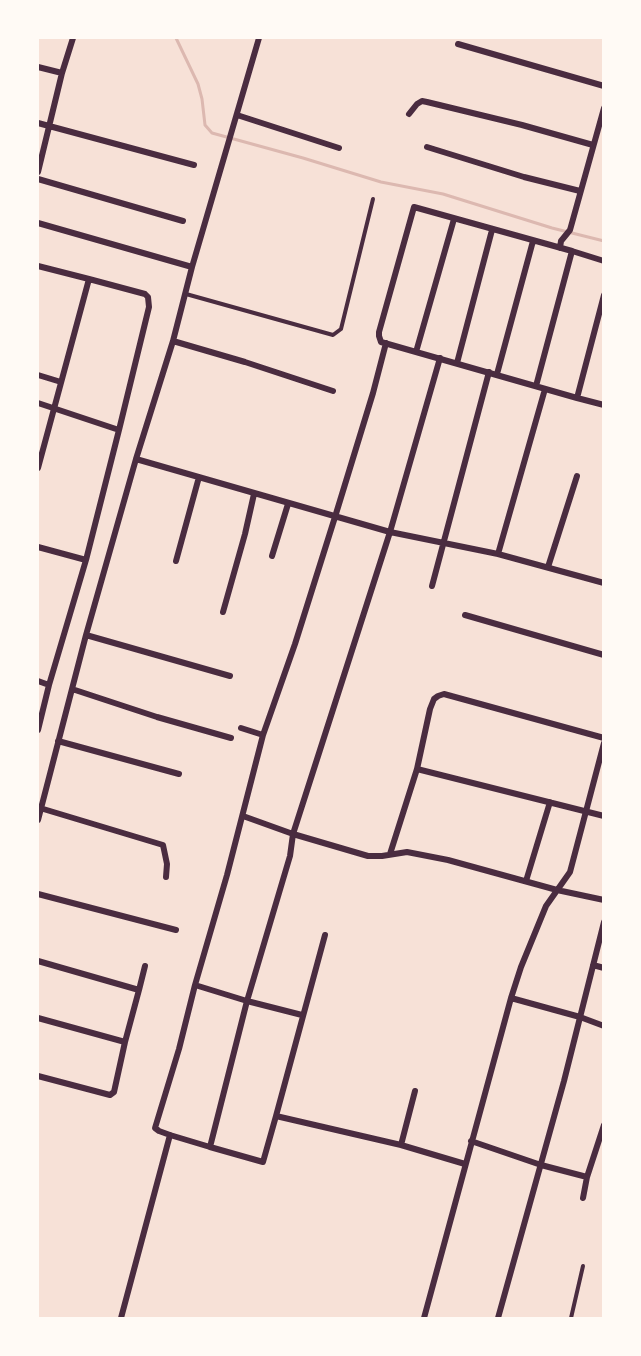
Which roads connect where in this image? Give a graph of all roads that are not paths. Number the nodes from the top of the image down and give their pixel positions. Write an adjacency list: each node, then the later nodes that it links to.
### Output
1 (73, 38): 5 (street)
2 (259, 38): 9 (street)
3 (458, 44): 6 (street)
4 (38, 67): 5 (street)
5 (62, 73): 11 (street)
6 (603, 86)
7 (603, 108): 12 (street)
8 (409, 114): 12 (street)
9 (237, 116): 14 (street); 29 (street)
10 (38, 123): 11 (street)
11 (50, 126): 15 (street); 16 (street)
12 (593, 145): 18 (street)
13 (427, 147): 18 (street)
14 (339, 148)
15 (194, 165)
16 (38, 172)
17 (38, 179): 21 (street)
18 (580, 191): 25 (street)
19 (374, 200): 31 (lane)
20 (454, 219): 23 (street); 34 (street); 35 (street)
21 (183, 222)
22 (38, 223): 29 (street)
23 (492, 230): 24 (street); 37 (street)
24 (533, 241): 25 (street); 39 (street)
25 (560, 245): 26 (street)
26 (572, 251): 27 (street); 42 (street)
27 (603, 261)
28 (38, 266): 30 (street)
29 (192, 267): 31 (street)
30 (88, 279): 41 (street); 49 (street)
31 (186, 294): 33 (street)
32 (603, 295): 45 (street)
33 (173, 341): 44 (street); 50 (street)
34 (386, 343): 35 (street); 56 (street)
35 (416, 352): 36 (street)
36 (440, 358): 37 (street); 57 (street)
37 (457, 363): 38 (street)
38 (489, 372): 39 (street); 58 (street)
39 (497, 374): 42 (street)
40 (38, 375): 41 (street)
41 (61, 382): 48 (street)
42 (536, 386): 43 (street)
43 (545, 389): 45 (street); 60 (street)
44 (333, 391)
45 (577, 398): 47 (street)
46 (38, 403): 48 (street)
47 (603, 405)
48 (54, 408): 49 (street); 51 (street)
49 (119, 430): 62 (street)
50 (136, 459): 53 (street); 69 (street)
51 (38, 468)
52 (577, 476): 64 (street)
53 (199, 477): 54 (street); 63 (street)
54 (254, 494): 55 (street); 67 (street)
55 (288, 504): 56 (street); 61 (street)
56 (335, 517): 57 (street); 77 (street)
57 (390, 532): 58 (street); 90 (street)
58 (444, 544): 60 (street); 66 (street)
59 (38, 547): 62 (street)
60 (498, 554): 64 (street)
61 (272, 556)
62 (86, 561): 73 (street)
63 (176, 561)
64 (548, 567): 65 (street)
65 (603, 583)
66 (432, 586)
67 (223, 612)
68 (465, 615): 70 (street)
69 (86, 635): 71 (street); 74 (street)
70 (603, 655)
71 (230, 676)
72 (38, 681): 73 (street)
73 (49, 685): 76 (street)
74 (72, 689): 78 (street); 80 (street)
75 (241, 728): 77 (street)
76 (38, 730)
77 (263, 735): 87 (street)
78 (231, 738)
79 (603, 738): 82 (street)
80 (58, 741): 83 (street); 85 (street)
81 (603, 743): 86 (street)
82 (417, 769): 84 (street); 91 (street)
83 (179, 774)
84 (550, 802): 86 (street); 93 (street)
85 (40, 808): 89 (street); 92 (street)
86 (586, 812): 88 (street); 94 (street)
87 (243, 816): 90 (street); 104 (street)
88 (603, 816)
89 (38, 820)
90 (293, 834): 91 (street); 107 (street)
91 (390, 854): 93 (street)
92 (166, 877)
93 (526, 881): 94 (street)
94 (557, 890): 96 (street); 106 (street)
95 (38, 894): 98 (street)
96 (603, 900)
97 (603, 922): 101 (street)
98 (176, 930)
99 (325, 935): 108 (street)
100 (38, 961): 105 (street)
101 (593, 965): 103 (street); 109 (street)
102 (145, 966): 105 (street)
103 (603, 968)
104 (195, 985): 107 (street); 117 (street)
105 (139, 990): 112 (street)
106 (511, 998): 109 (street); 118 (street)
107 (247, 1000): 108 (street); 120 (street)
108 (302, 1015): 115 (street)
109 (580, 1017): 111 (street); 122 (street)
110 (38, 1018): 112 (street)
111 (603, 1026)
112 (125, 1042): 113 (street)
113 (38, 1076)
114 (415, 1091): 119 (street)
115 (276, 1116): 119 (street); 120 (street)
116 (603, 1125): 123 (street)
117 (170, 1136): 120 (street); 126 (street)
118 (471, 1142): 121 (street); 122 (street)
119 (401, 1146): 121 (street)
120 (210, 1147)
121 (465, 1164): 127 (street)
122 (541, 1165): 123 (street); 128 (street)
123 (587, 1177): 124 (street)
124 (583, 1198)
125 (584, 1266): 129 (lane)
126 (121, 1318)
127 (424, 1318)
128 (498, 1318)
129 (571, 1318)

